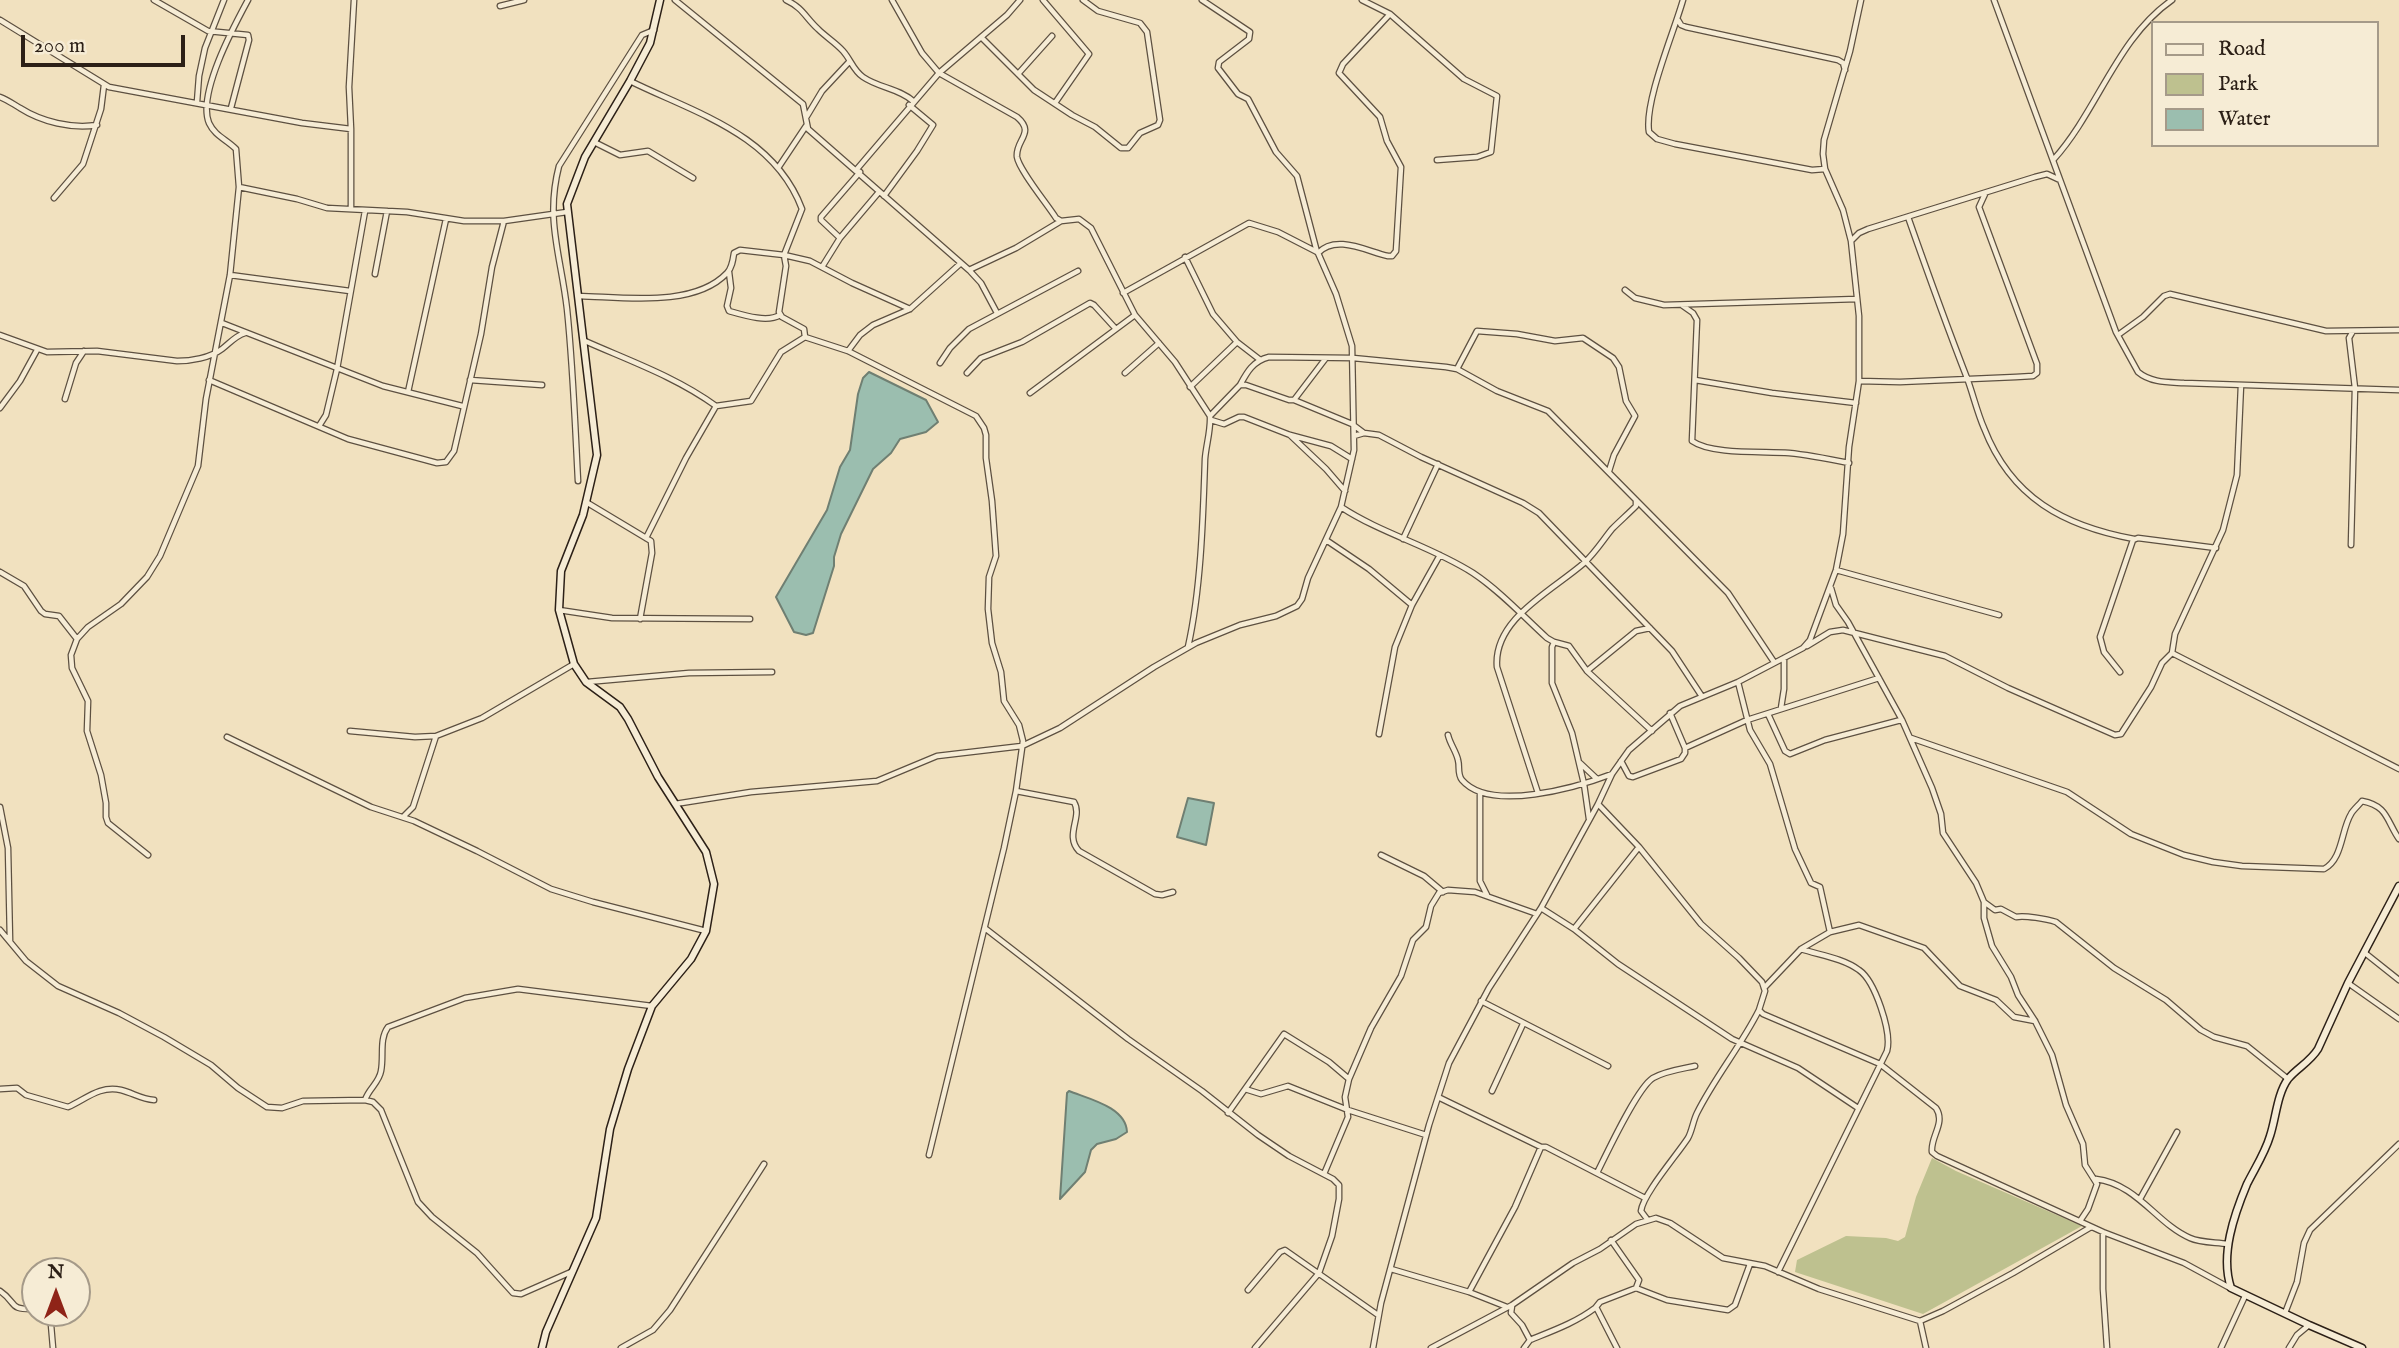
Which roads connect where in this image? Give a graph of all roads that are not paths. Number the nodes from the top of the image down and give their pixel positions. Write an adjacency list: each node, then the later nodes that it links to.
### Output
1 (154, 0): 24 (street)
2 (224, 0): 24 (street)
3 (248, 0): 25 (street)
4 (354, 0): 43 (street)
5 (524, 0): 19 (street)
6 (660, 0): 23 (street)
7 (675, 0): 40 (street)
8 (786, 0): 28 (street)
9 (892, 0): 30 (street)
10 (1020, 0): 27 (street)
11 (1043, 0): 37 (street)
12 (1083, 0): 37 (street)
13 (1202, 0): 70 (street)
14 (1362, 0): 20 (street)
15 (1683, 0): 21 (street)
16 (1994, 0): 46 (street)
17 (2172, 0): 46 (street)
18 (1860, 1): 29 (street)
19 (500, 6)
20 (1390, 14): 45 (street); 70 (street)
21 (1678, 19): 29 (street); 48 (street)
22 (0, 20): 33 (street)
23 (654, 30): 32 (street); 61 (street)
24 (212, 32): 25 (street); 35 (street)
25 (229, 34): 38 (street); 39 (street)
26 (1052, 36): 31 (street)
27 (981, 37): 30 (street); 31 (street)
28 (849, 62): 36 (street); 40 (street)
29 (1845, 69): 48 (street)
30 (939, 72): 36 (street); 65 (street)
31 (1018, 74): 37 (street)
32 (631, 81): 44 (street); 47 (street)
33 (104, 85): 35 (street); 41 (street)
34 (0, 97): 41 (street)
35 (197, 103): 38 (street)
36 (911, 103): 49 (street); 54 (street)
37 (1055, 103)
38 (206, 105): 39 (street); 53 (street)
39 (231, 108): 43 (street)
40 (807, 116): 42 (street)
41 (97, 125): 56 (street)
42 (806, 126): 47 (street); 49 (street)
43 (351, 129): 57 (street)
44 (594, 142): 51 (street); 60 (street)
45 (1437, 160)
46 (2055, 161): 50 (street); 52 (street)
47 (778, 168): 71 (street)
48 (1825, 169): 66 (street)
49 (858, 171): 54 (street); 68 (street)
50 (2047, 174): 52 (street); 55 (street)
51 (693, 178)
52 (2062, 181): 96 (street)
53 (239, 187): 57 (street); 79 (street)
54 (882, 194): 68 (street); 73 (street)
55 (1985, 194): 62 (street); 113 (street)
56 (54, 198)
57 (351, 209): 58 (street)
58 (365, 211): 59 (street); 81 (street)
59 (387, 211): 63 (street); 78 (street)
60 (568, 212): 61 (street); 83 (street)
61 (551, 216): 64 (street); 142 (street)
62 (1908, 217): 67 (street); 113 (street)
63 (446, 219): 64 (street); 124 (street)
64 (504, 221): 115 (street)
65 (1061, 221): 75 (street); 82 (street)
66 (1848, 229): 67 (street); 69 (street)
67 (1859, 233): 69 (street)
68 (840, 238): 74 (street)
69 (1852, 241): 84 (street)
70 (1318, 253): 72 (street); 106 (street)
71 (784, 255): 74 (street); 76 (street); 88 (street)
72 (1185, 257): 82 (street); 99 (street)
73 (961, 263): 75 (street); 86 (street)
74 (822, 267): 86 (street)
75 (970, 270): 87 (street)
76 (729, 271): 83 (street); 88 (street)
77 (1078, 271): 87 (street)
78 (375, 274)
79 (230, 275): 81 (street); 90 (street)
80 (1625, 290): 85 (street)
81 (350, 291): 109 (street)
82 (1124, 293): 89 (street)
83 (579, 296): 98 (street)
84 (1857, 299): 85 (street); 117 (street)
85 (1683, 306): 116 (street)
86 (910, 309): 103 (street)
87 (997, 313): 108 (street)
88 (780, 315): 97 (street)
89 (1135, 315): 91 (street); 100 (street)
90 (222, 322): 94 (street); 104 (street)
91 (1115, 328): 111 (street); 125 (street)
92 (2399, 330): 93 (street)
93 (2353, 331): 96 (street); 122 (street)
94 (246, 333): 104 (street); 109 (street)
95 (0, 335): 101 (street)
96 (2118, 335): 120 (street)
97 (805, 337): 103 (street); 130 (street)
98 (585, 341): 130 (street); 145 (street)
99 (1237, 342): 107 (street); 121 (street)
100 (1158, 343): 112 (street); 121 (street)
101 (37, 350): 102 (street); 131 (street)
102 (84, 351): 104 (street); 126 (street)
103 (848, 351): 193 (street)
104 (216, 352): 114 (street)
105 (1326, 358): 106 (street); 107 (street); 127 (street)
106 (1353, 358): 110 (street); 133 (street)
107 (1259, 359): 119 (street)
108 (940, 363)
109 (337, 369): 124 (street); 134 (street)
110 (1457, 369): 141 (street); 141 (street)
111 (967, 373)
112 (1125, 373)
113 (1967, 379): 117 (street); 149 (street)
114 (209, 380): 134 (street); 166 (street)
115 (469, 380): 118 (street); 129 (street)
116 (1695, 380): 128 (street); 139 (street)
117 (1859, 381): 128 (street)
118 (542, 385)
119 (1240, 385): 127 (street); 132 (street)
120 (2241, 385): 122 (street); 152 (street)
121 (1190, 387): 132 (street)
122 (2355, 388): 123 (street); 151 (street)
123 (2399, 390)
124 (408, 393): 129 (street)
125 (1030, 393)
126 (65, 399)
127 (1294, 400): 133 (street)
128 (1856, 403): 139 (street)
129 (462, 406): 134 (street)
130 (716, 406): 147 (street)
131 (0, 408)
132 (1211, 418): 136 (street); 168 (street)
133 (1352, 424): 135 (street); 137 (street)
134 (319, 426)
135 (1364, 433): 137 (street); 140 (street)
136 (1290, 435): 138 (street); 143 (street)
137 (1354, 436): 138 (street)
138 (1352, 459): 143 (street)
139 (1849, 463): 155 (street)
140 (1438, 464): 148 (street); 154 (street)
141 (1609, 471): 144 (street)
142 (578, 481)
143 (1345, 492): 146 (street)
144 (1636, 499): 154 (street); 172 (street)
145 (586, 502): 147 (street); 159 (street)
146 (1341, 507): 148 (street); 150 (street)
147 (646, 538): 162 (street)
148 (1403, 539): 153 (street)
149 (2134, 539): 152 (street); 176 (street)
150 (1326, 540): 158 (street); 168 (street)
151 (2351, 545)
152 (2216, 548): 170 (street)
153 (1440, 555): 158 (street); 160 (street)
154 (1586, 561): 160 (street); 164 (street)
155 (1836, 570): 157 (street); 161 (street)
156 (0, 572): 166 (street)
157 (1831, 587): 165 (street); 169 (street)
158 (1412, 605): 188 (street)
159 (559, 610): 162 (street); 173 (street)
160 (1520, 614): 167 (street); 203 (street)
161 (1999, 615)
162 (640, 619): 163 (street)
163 (750, 619)
164 (1651, 628): 174 (street); 180 (street)
165 (1852, 631): 169 (street); 170 (street); 177 (street)
166 (77, 639): 211 (street)
167 (1554, 642): 174 (street); 196 (street)
168 (1188, 648): 193 (street)
169 (1803, 648): 171 (street)
170 (2172, 653): 197 (street)
171 (1784, 658): 172 (street); 181 (street)
172 (1774, 662): 179 (street)
173 (574, 664): 178 (street); 190 (street)
174 (1587, 671): 187 (street)
175 (772, 672): 178 (street)
176 (2120, 672)
177 (1880, 678): 181 (street); 185 (street)
178 (586, 682): 204 (street)
179 (1738, 682): 180 (street); 184 (street)
180 (1701, 695): 182 (street)
181 (1782, 708): 183 (street)
182 (1670, 713): 187 (street); 194 (street)
183 (1768, 714): 184 (street); 185 (street)
184 (1747, 720): 194 (street); 224 (street)
185 (1902, 720): 192 (street)
186 (350, 731): 190 (street)
187 (1652, 731): 195 (street)
188 (1379, 734)
189 (1448, 735): 202 (street)
190 (436, 736): 207 (street)
191 (227, 737): 207 (street)
192 (1910, 738): 209 (street); 217 (street)
193 (1022, 746): 201 (street); 204 (street)
194 (1685, 748): 195 (street)
195 (1621, 761): 198 (street)
196 (1580, 763): 199 (street); 200 (street)
197 (2399, 769)
198 (1612, 774): 199 (street); 205 (street)
199 (1597, 779): 200 (street)
200 (1584, 784): 203 (street); 208 (street)
201 (1016, 791): 214 (street); 220 (street)
202 (1480, 793): 203 (street); 216 (street)
203 (1538, 793)
204 (675, 803): 223 (street)
205 (1598, 804): 208 (street); 210 (street)
206 (0, 807): 225 (street)
207 (403, 817): 223 (street)
208 (1589, 820): 218 (street)
209 (2399, 839)
210 (1639, 846): 221 (street); 230 (street)
211 (148, 855)
212 (1381, 855): 215 (street)
213 (2399, 886): 227 (street)
214 (1173, 892)
215 (1443, 892): 216 (street); 241 (street)
216 (1487, 895): 219 (street)
217 (1983, 902): 235 (street); 242 (street)
218 (1541, 908): 219 (street); 221 (street)
219 (1537, 914): 231 (street)
220 (986, 929): 251 (street); 256 (street)
221 (1574, 929): 237 (street)
222 (0, 930): 225 (street)
223 (706, 931): 232 (street)
224 (1830, 932): 226 (street); 235 (street)
225 (10, 942): 248 (street)
226 (1801, 949): 230 (street); 238 (street)
227 (2365, 953): 228 (street); 229 (street)
228 (2399, 980)
229 (2348, 983): 234 (street); 242 (street)
230 (1764, 988): 233 (street)
231 (1481, 1002): 236 (street); 246 (street)
232 (652, 1006): 248 (street); 271 (street)
233 (1759, 1010): 237 (street); 238 (street)
234 (2399, 1019)
235 (2035, 1021): 260 (street)
236 (1523, 1024): 239 (street); 245 (street)
237 (1740, 1043): 249 (street); 261 (street)
238 (1880, 1063): 249 (street); 264 (street)
239 (1608, 1066)
240 (1695, 1066): 258 (street)
241 (1349, 1079): 244 (street); 250 (street)
242 (2288, 1079): 268 (street)
243 (0, 1089): 247 (street)
244 (1245, 1089): 250 (street); 251 (street)
245 (1492, 1091)
246 (1438, 1097): 253 (street); 255 (street)
247 (154, 1100)
248 (365, 1100): 271 (street)
249 (1858, 1108): 272 (street)
250 (1348, 1110): 253 (street); 259 (street)
251 (1228, 1113): 259 (street)
252 (2177, 1132): 262 (street)
253 (1426, 1135): 270 (street)
254 (2399, 1144): 283 (street)
255 (1541, 1147): 258 (street); 278 (street)
256 (929, 1155)
257 (764, 1164): 292 (street)
258 (1597, 1173): 261 (street)
259 (1324, 1174): 273 (street)
260 (2096, 1179): 262 (street); 264 (street)
261 (1645, 1198): 263 (street)
262 (2140, 1199): 268 (street)
263 (1647, 1219): 267 (street); 269 (street)
264 (2080, 1221): 265 (street)
265 (2092, 1227): 266 (street); 285 (street)
266 (2103, 1232): 275 (street); 299 (street)
267 (1611, 1240): 274 (street); 280 (street)
268 (2229, 1244): 275 (street)
269 (1750, 1264): 272 (street); 274 (street)
270 (1391, 1269): 278 (street); 284 (street)
271 (572, 1272): 291 (street)
272 (1778, 1272): 285 (street)
273 (1319, 1273): 276 (street); 284 (street); 293 (street)
274 (1636, 1288): 281 (street)
275 (2231, 1288): 279 (street)
276 (1248, 1290)
277 (0, 1291): 282 (street)
278 (1469, 1292): 280 (street)
279 (2245, 1296): 283 (street); 300 (street)
280 (1510, 1306): 288 (street); 295 (street)
281 (1596, 1307): 288 (street); 297 (street)
282 (21, 1310)
283 (2285, 1314): 286 (street)
284 (1378, 1315): 294 (street)
285 (1920, 1321): 298 (street)
286 (2309, 1325): 289 (street); 301 (street)
287 (51, 1327): 290 (street)
288 (1530, 1340): 296 (street)
289 (2358, 1347)
290 (53, 1348)
291 (541, 1348)
292 (621, 1348)
293 (1255, 1348)
294 (1374, 1348)
295 (1431, 1348)
296 (1524, 1348)
297 (1617, 1348)
298 (1926, 1348)
299 (2107, 1348)
300 (2221, 1348)
301 (2289, 1348)

